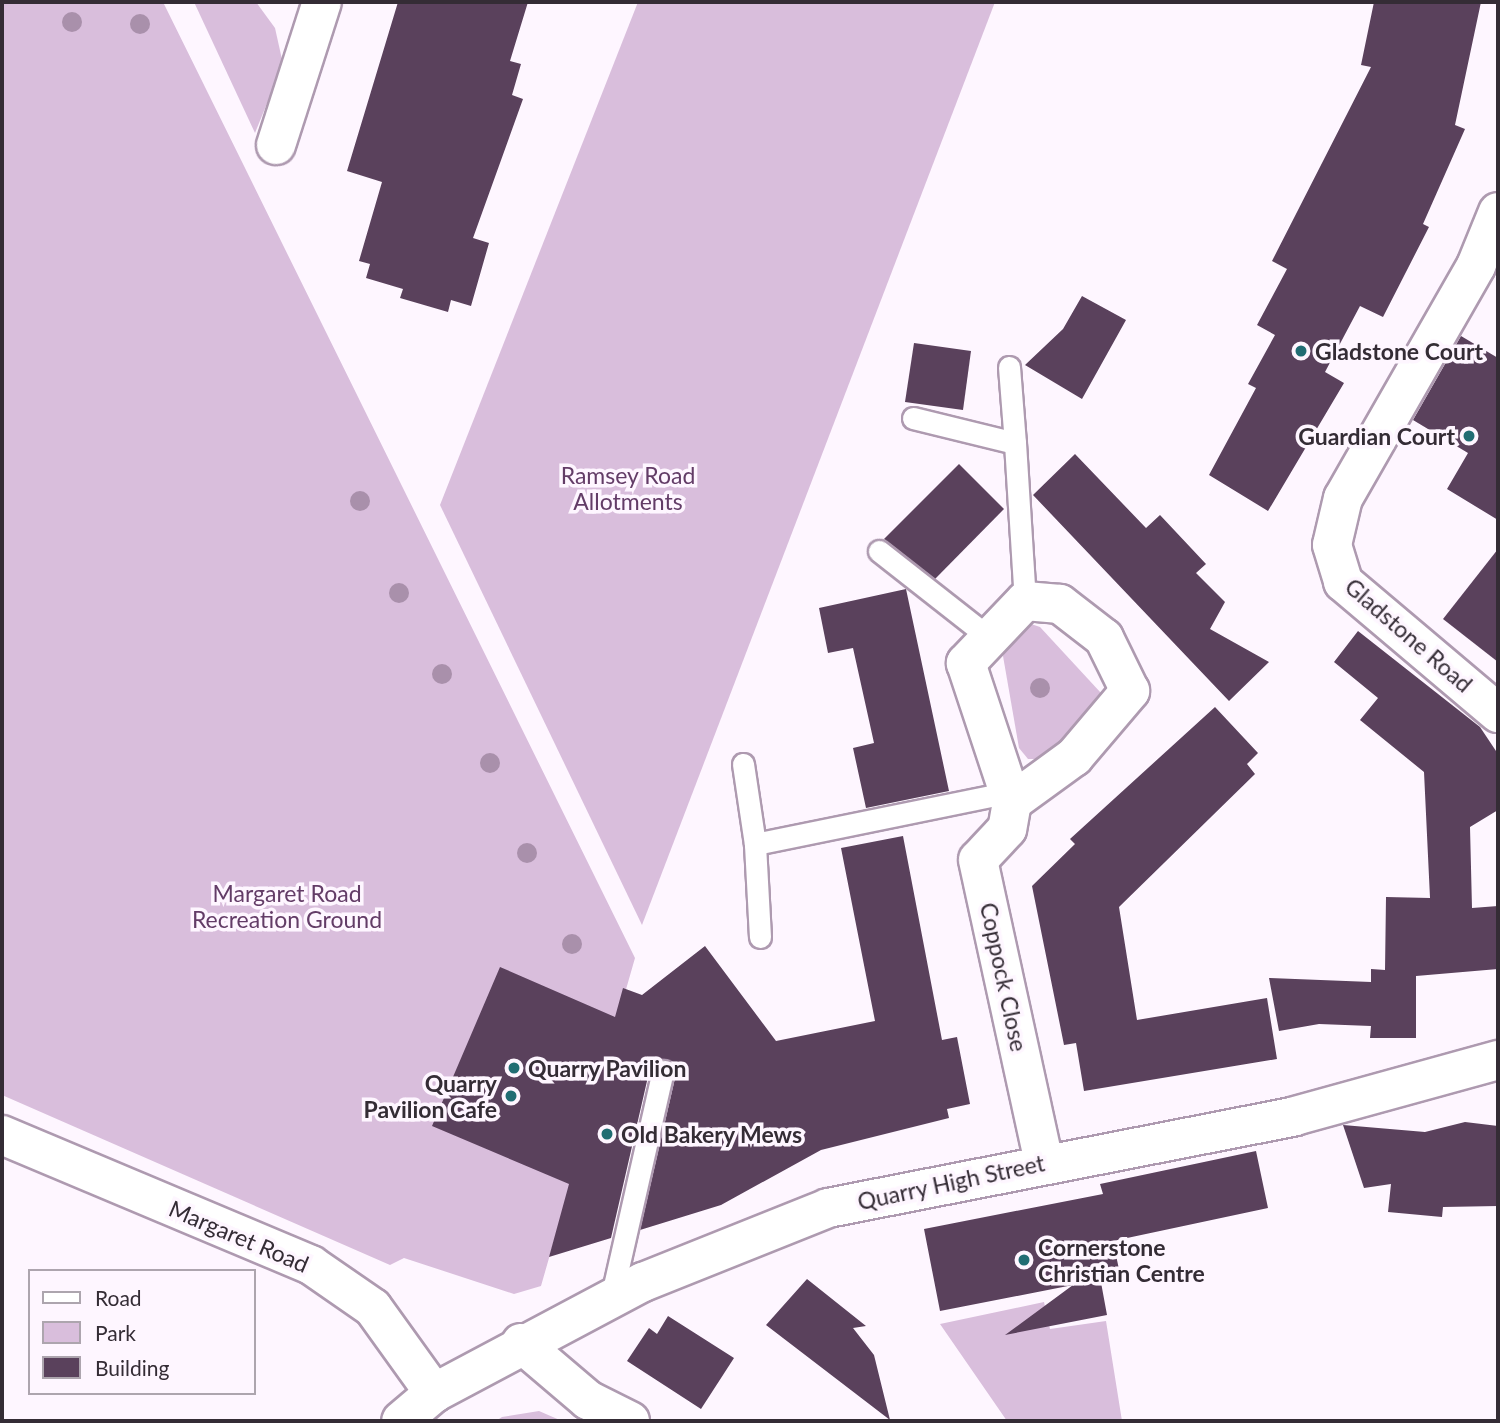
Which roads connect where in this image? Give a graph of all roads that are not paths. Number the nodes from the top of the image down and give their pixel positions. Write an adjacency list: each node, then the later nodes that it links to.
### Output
1 (316, 4): 2 (street)
2 (276, 145)
3 (1498, 212): 10 (street, Gladstone Road)
4 (1009, 367): 6 (lane)
5 (913, 418): 6 (lane)
6 (1015, 443): 8 (lane)
7 (879, 551): 9 (lane)
8 (1025, 601): 9 (street); 12 (street)
9 (986, 635): 12 (street)
10 (1498, 713)
11 (743, 764): 13 (lane)
12 (1011, 797): 13 (lane); 18 (street, Coppock Close)
13 (755, 844): 14 (lane)
14 (760, 937)
15 (1498, 1060): 18 (street, Quarry High Street)
16 (663, 1071): 19 (lane)
17 (2, 1135): 21 (street, Margaret Road)
18 (1044, 1162): 19 (street, Quarry High Street)
19 (611, 1299): 20 (street, Quarry High Street)
20 (521, 1343): 21 (street, Quarry High Street); 23 (street)
21 (434, 1393): 22 (street, Quarry High Street)
22 (401, 1421)
23 (630, 1421)

